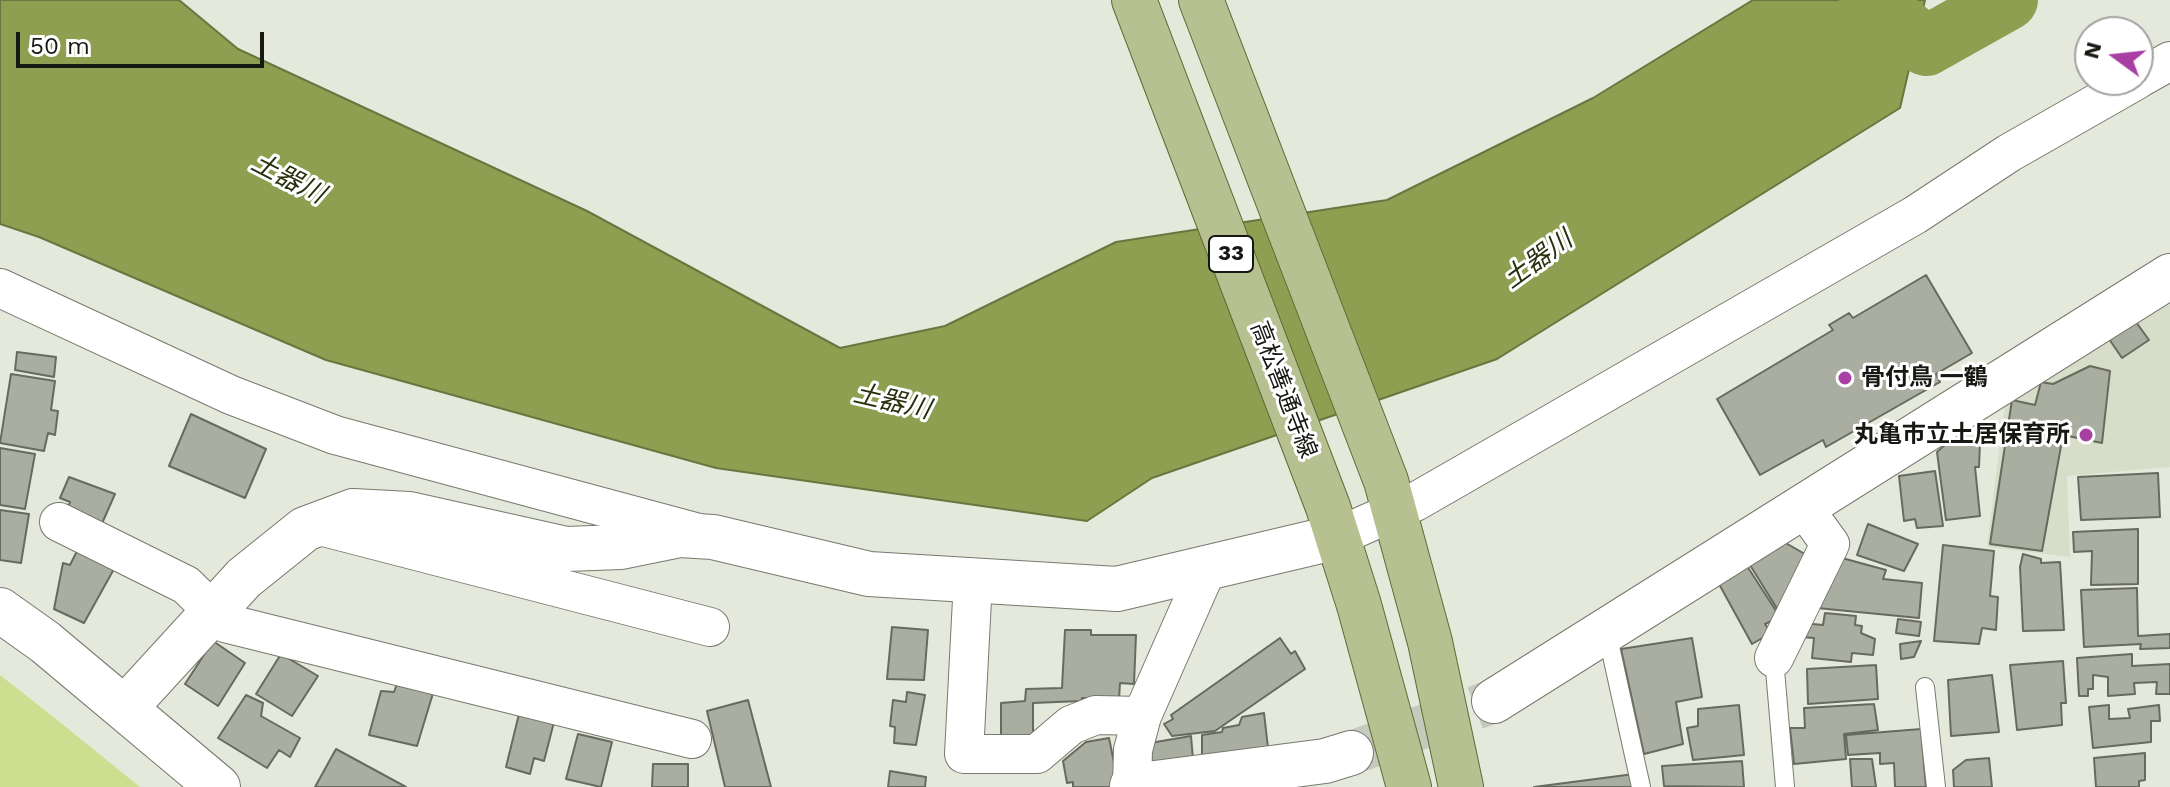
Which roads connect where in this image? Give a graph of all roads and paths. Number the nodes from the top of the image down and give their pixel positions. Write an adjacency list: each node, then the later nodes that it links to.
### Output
1 (1134, 0): 9 (main road, 高松善通寺線 / 33)
2 (1201, 0): 6 (main road, 33)
3 (2110, 96): 6 (street)
4 (2170, 276): 7 (street)
5 (0, 288): 11 (street)
6 (1390, 497): 9 (street); 28 (main road, 33)
7 (1804, 508): 17 (street); 18 (street)
8 (59, 522): 15 (street)
9 (1333, 522): 12 (street); 27 (main road, 高松善通寺線 / 33)
10 (316, 525): 11 (street); 15 (street); 16 (street)
11 (713, 537): 13 (street)
12 (1206, 571): 13 (street); 22 (street)
13 (973, 580): 22 (street)
14 (0, 610): 21 (street)
15 (213, 612): 21 (street); 23 (street)
16 (710, 627)
17 (1607, 633): 20 (street); 29 (lane)
18 (1774, 658): 30 (lane)
19 (1925, 687): 31 (lane)
20 (1494, 701)
21 (125, 708): 25 (street)
22 (1142, 716): 26 (street)
23 (692, 739)
24 (1351, 753): 26 (street)
25 (218, 787)
26 (1132, 787)
27 (1409, 787)
28 (1461, 787)
29 (1641, 787)
30 (1785, 787)
31 (1936, 787)

